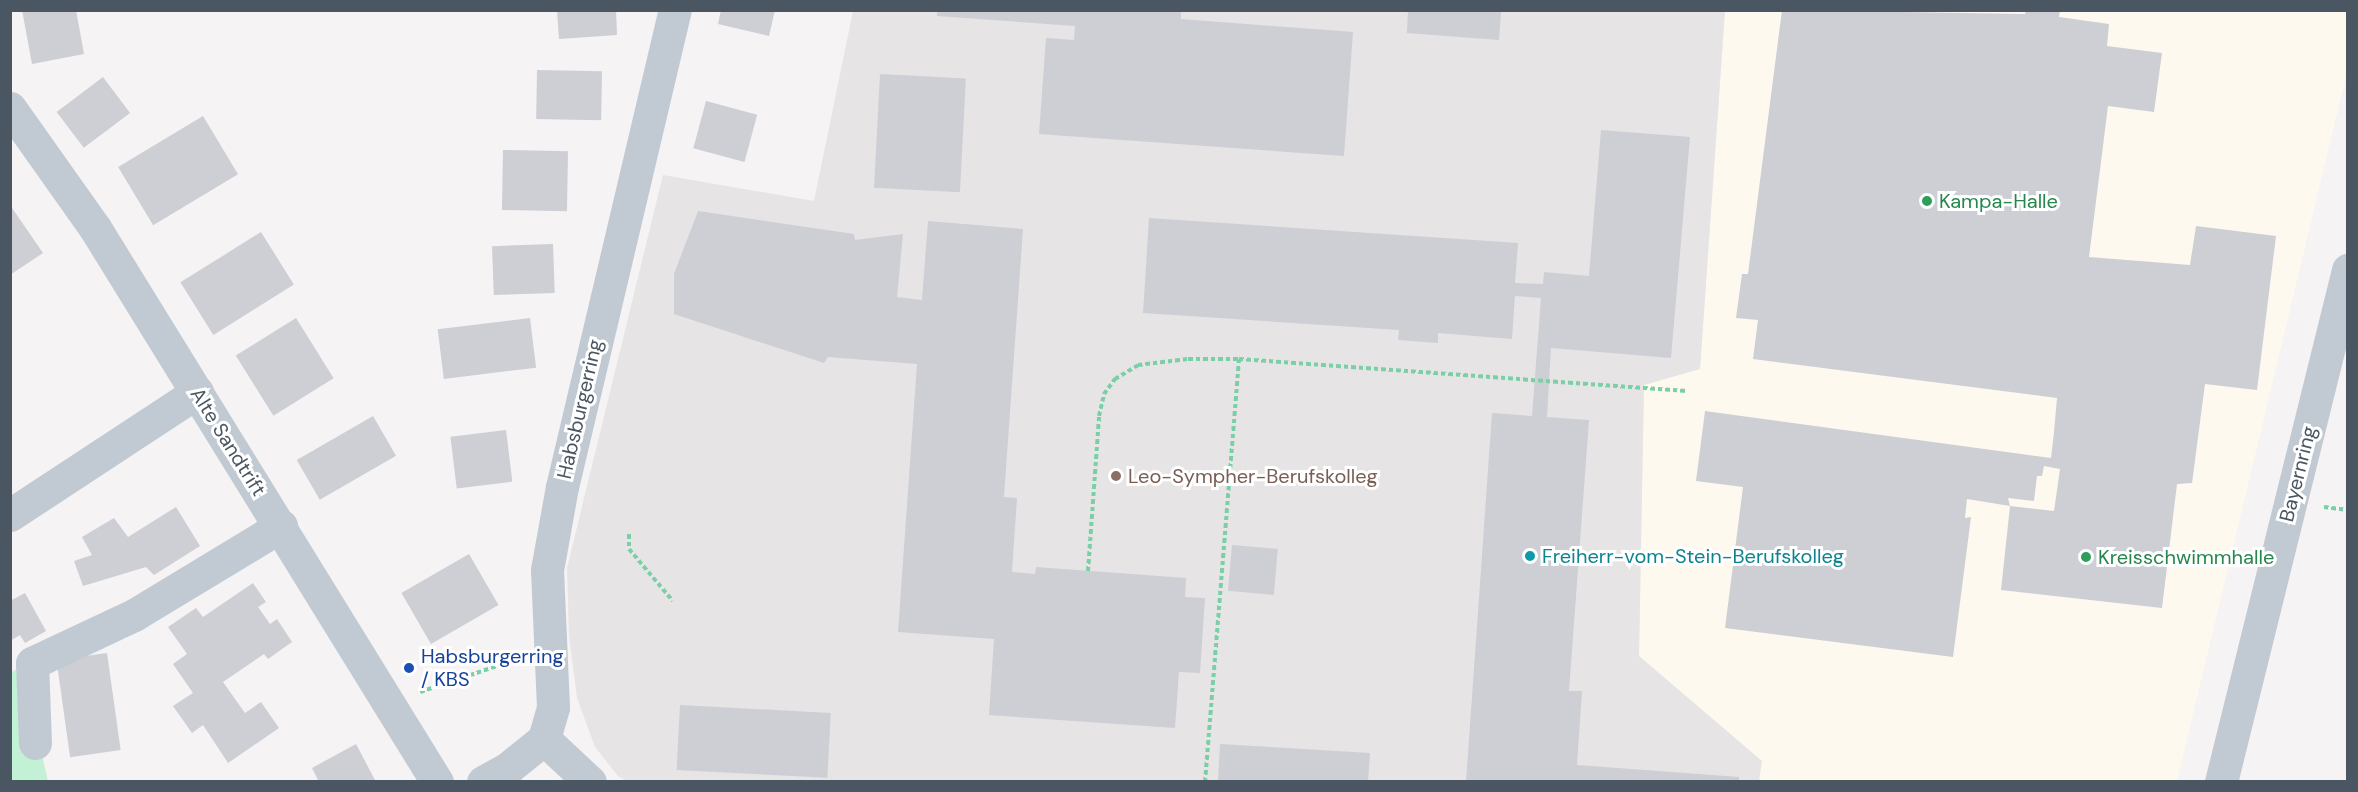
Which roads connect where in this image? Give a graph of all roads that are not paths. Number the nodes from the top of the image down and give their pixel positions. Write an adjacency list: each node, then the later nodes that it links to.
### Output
1 (675, 10): 7 (street, Habsburgerring)
2 (10, 108): 4 (street, Alte Sandtrift)
3 (2348, 270): 12 (street, Bayernring)
4 (197, 392): 5 (street); 6 (street, Alte Sandtrift)
5 (10, 515)
6 (281, 526): 8 (street); 9 (street, Alte Sandtrift)
7 (544, 739): 10 (street); 11 (street)
8 (35, 743)
9 (437, 782)
10 (483, 782)
11 (590, 782)
12 (2221, 782)

